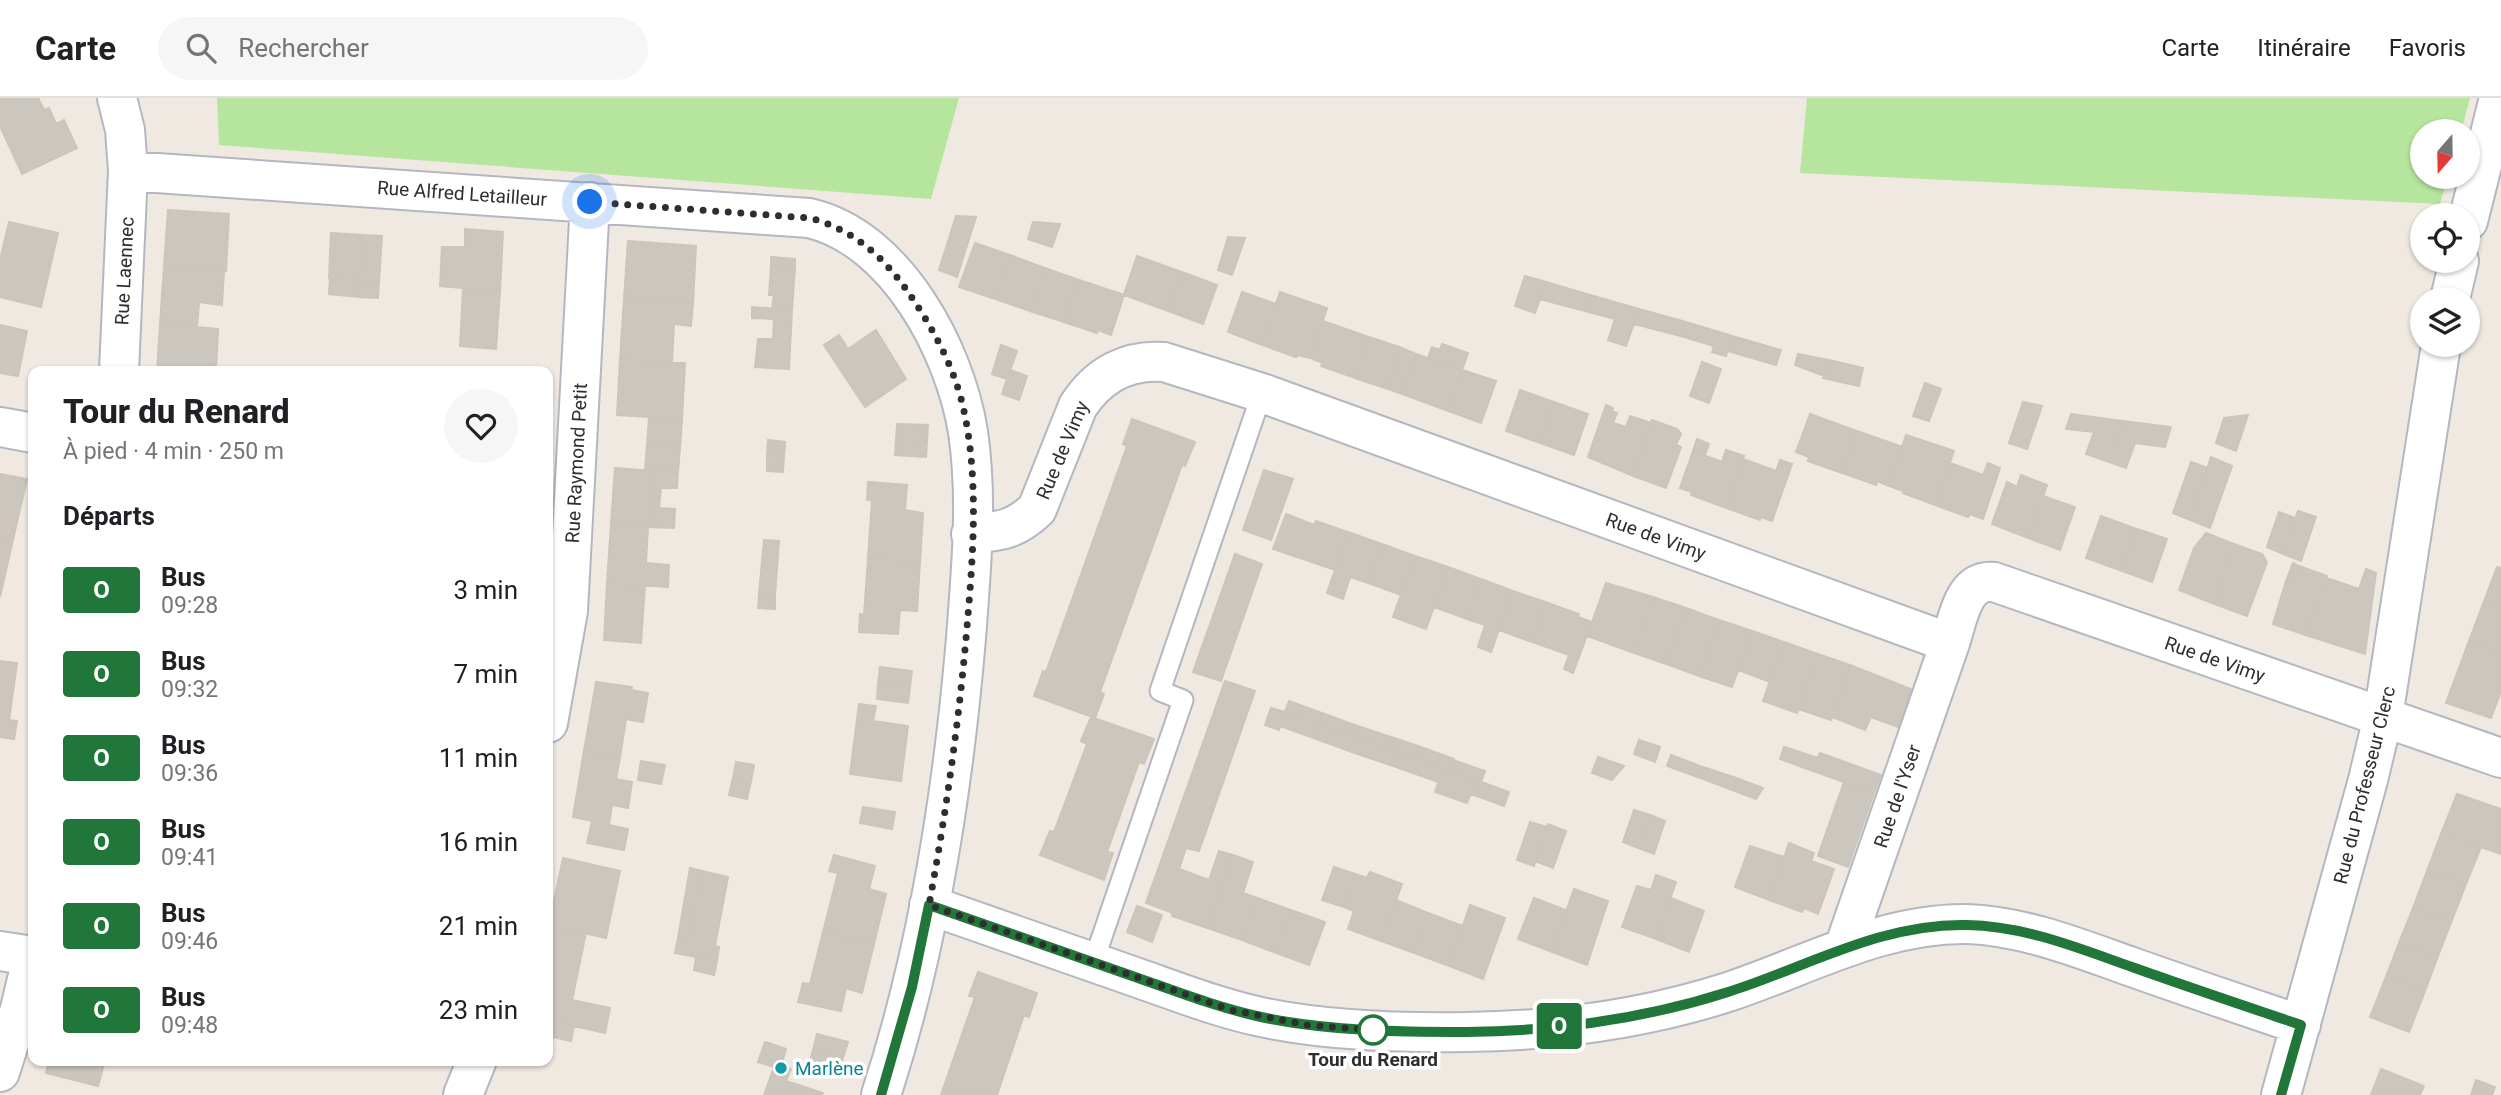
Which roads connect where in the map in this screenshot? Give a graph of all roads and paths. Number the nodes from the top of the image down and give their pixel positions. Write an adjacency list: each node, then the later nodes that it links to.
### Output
1 (117, 98): 3 (street, Rue Laennec)
2 (2499, 98): 5 (street)
3 (128, 171): 4 (street, Rue Alfred Letailleur); 7 (street, Rue Laennec)
4 (590, 202): 11 (street, Rue Alfred Letailleur); 13 (street, Rue Raymond Petit)
5 (2473, 203)
6 (2439, 357): 14 (street, Rue du Professeur Clerc)
7 (119, 366)
8 (1262, 393): 11 (street, Rue de Vimy); 12 (street, Rue de Vimy); 20 (lane)
9 (0, 427): 10 (street)
10 (28, 432)
11 (971, 534): 16 (street, Rue Alfred Letailleur)
12 (1950, 643): 14 (street, Rue de Vimy); 17 (street, Rue de l'Yser)
13 (553, 695)
14 (2383, 717): 15 (street, Rue de Vimy); 22 (street, Rue du Professeur Clerc)
15 (2501, 758)
16 (929, 905): 20 (street); 26 (street, Rue Alfred Letailleur)
17 (1844, 948): 20 (street); 22 (street)
18 (0, 951): 19 (street)
19 (28, 954)
20 (1093, 963)
21 (28, 973): 24 (street)
22 (2301, 1025): 27 (street, Rue du Professeur Clerc)
23 (475, 1066): 25 (street)
24 (0, 1072)
25 (463, 1095)
26 (881, 1095)
27 (2281, 1095)

